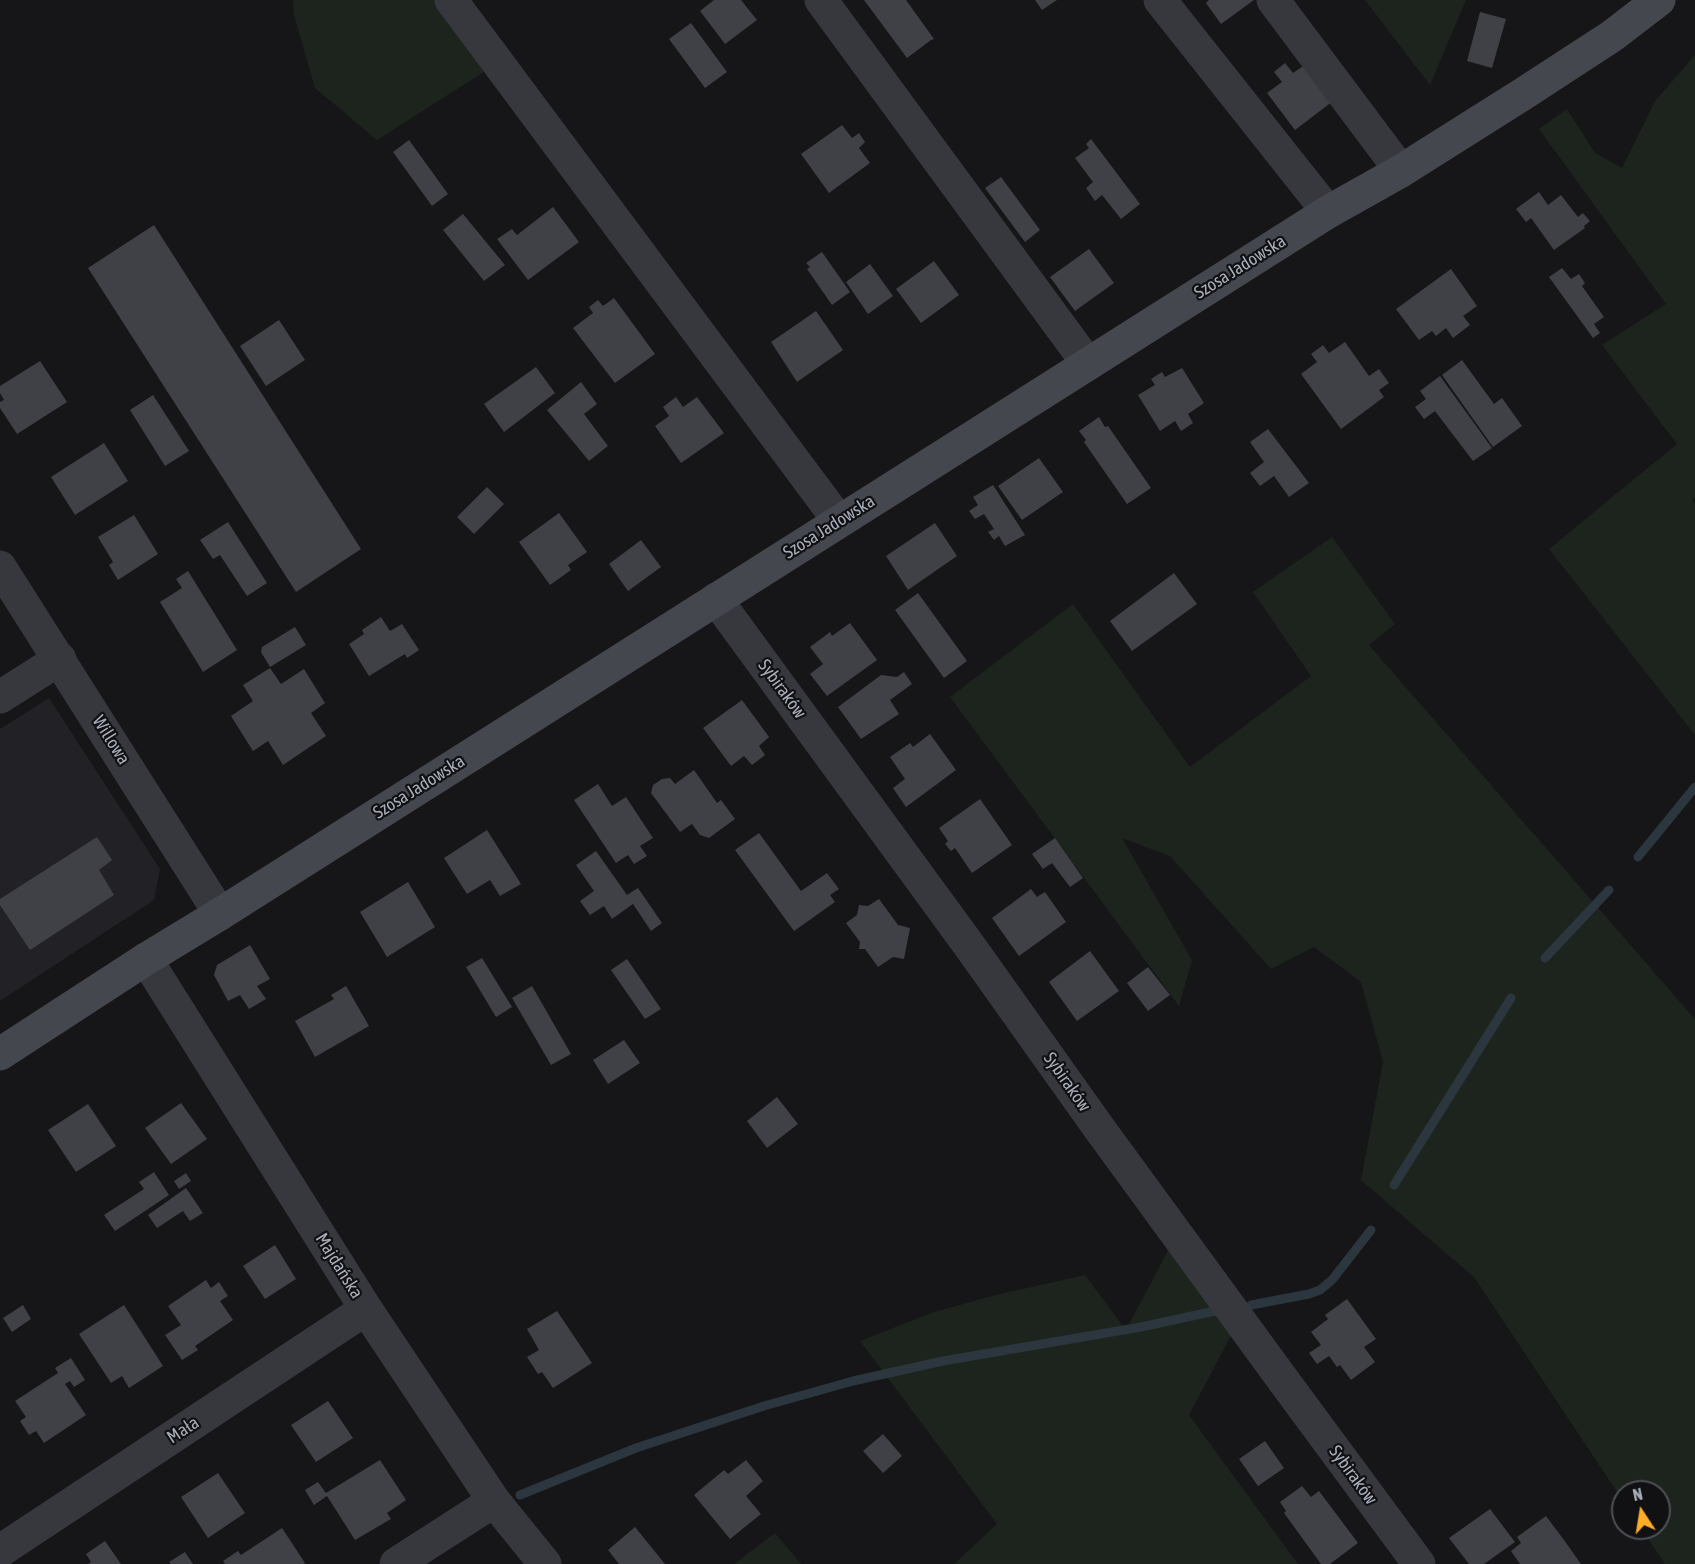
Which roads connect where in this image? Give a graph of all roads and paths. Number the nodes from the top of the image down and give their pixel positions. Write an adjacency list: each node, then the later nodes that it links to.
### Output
1 (452, 0): 9 (street)
2 (821, 0): 8 (street)
3 (1160, 0): 7 (street)
4 (1274, 0): 6 (street)
5 (1659, 0): 6 (main road, Szosa Jadowska)
6 (1401, 171): 7 (main road, Szosa Jadowska)
7 (1328, 212): 8 (main road, Szosa Jadowska)
8 (1088, 364): 9 (main road, Szosa Jadowska)
9 (839, 521): 11 (main road, Szosa Jadowska)
10 (0, 567): 12 (street, Willowa)
11 (716, 599): 14 (main road, Szosa Jadowska); 22 (street, Sybiraków)
12 (60, 659): 13 (street); 14 (street, Willowa)
13 (0, 697)
14 (220, 914): 15 (main road, Szosa Jadowska)
15 (146, 959): 16 (main road, Szosa Jadowska); 17 (street, Majdańska)
16 (0, 1054)
17 (366, 1309): 18 (street, Majdańska); 19 (street, Mała)
18 (494, 1501): 20 (street); 21 (street, Majdańska)
19 (0, 1551)
20 (396, 1564)
21 (545, 1564)
22 (1419, 1564)

